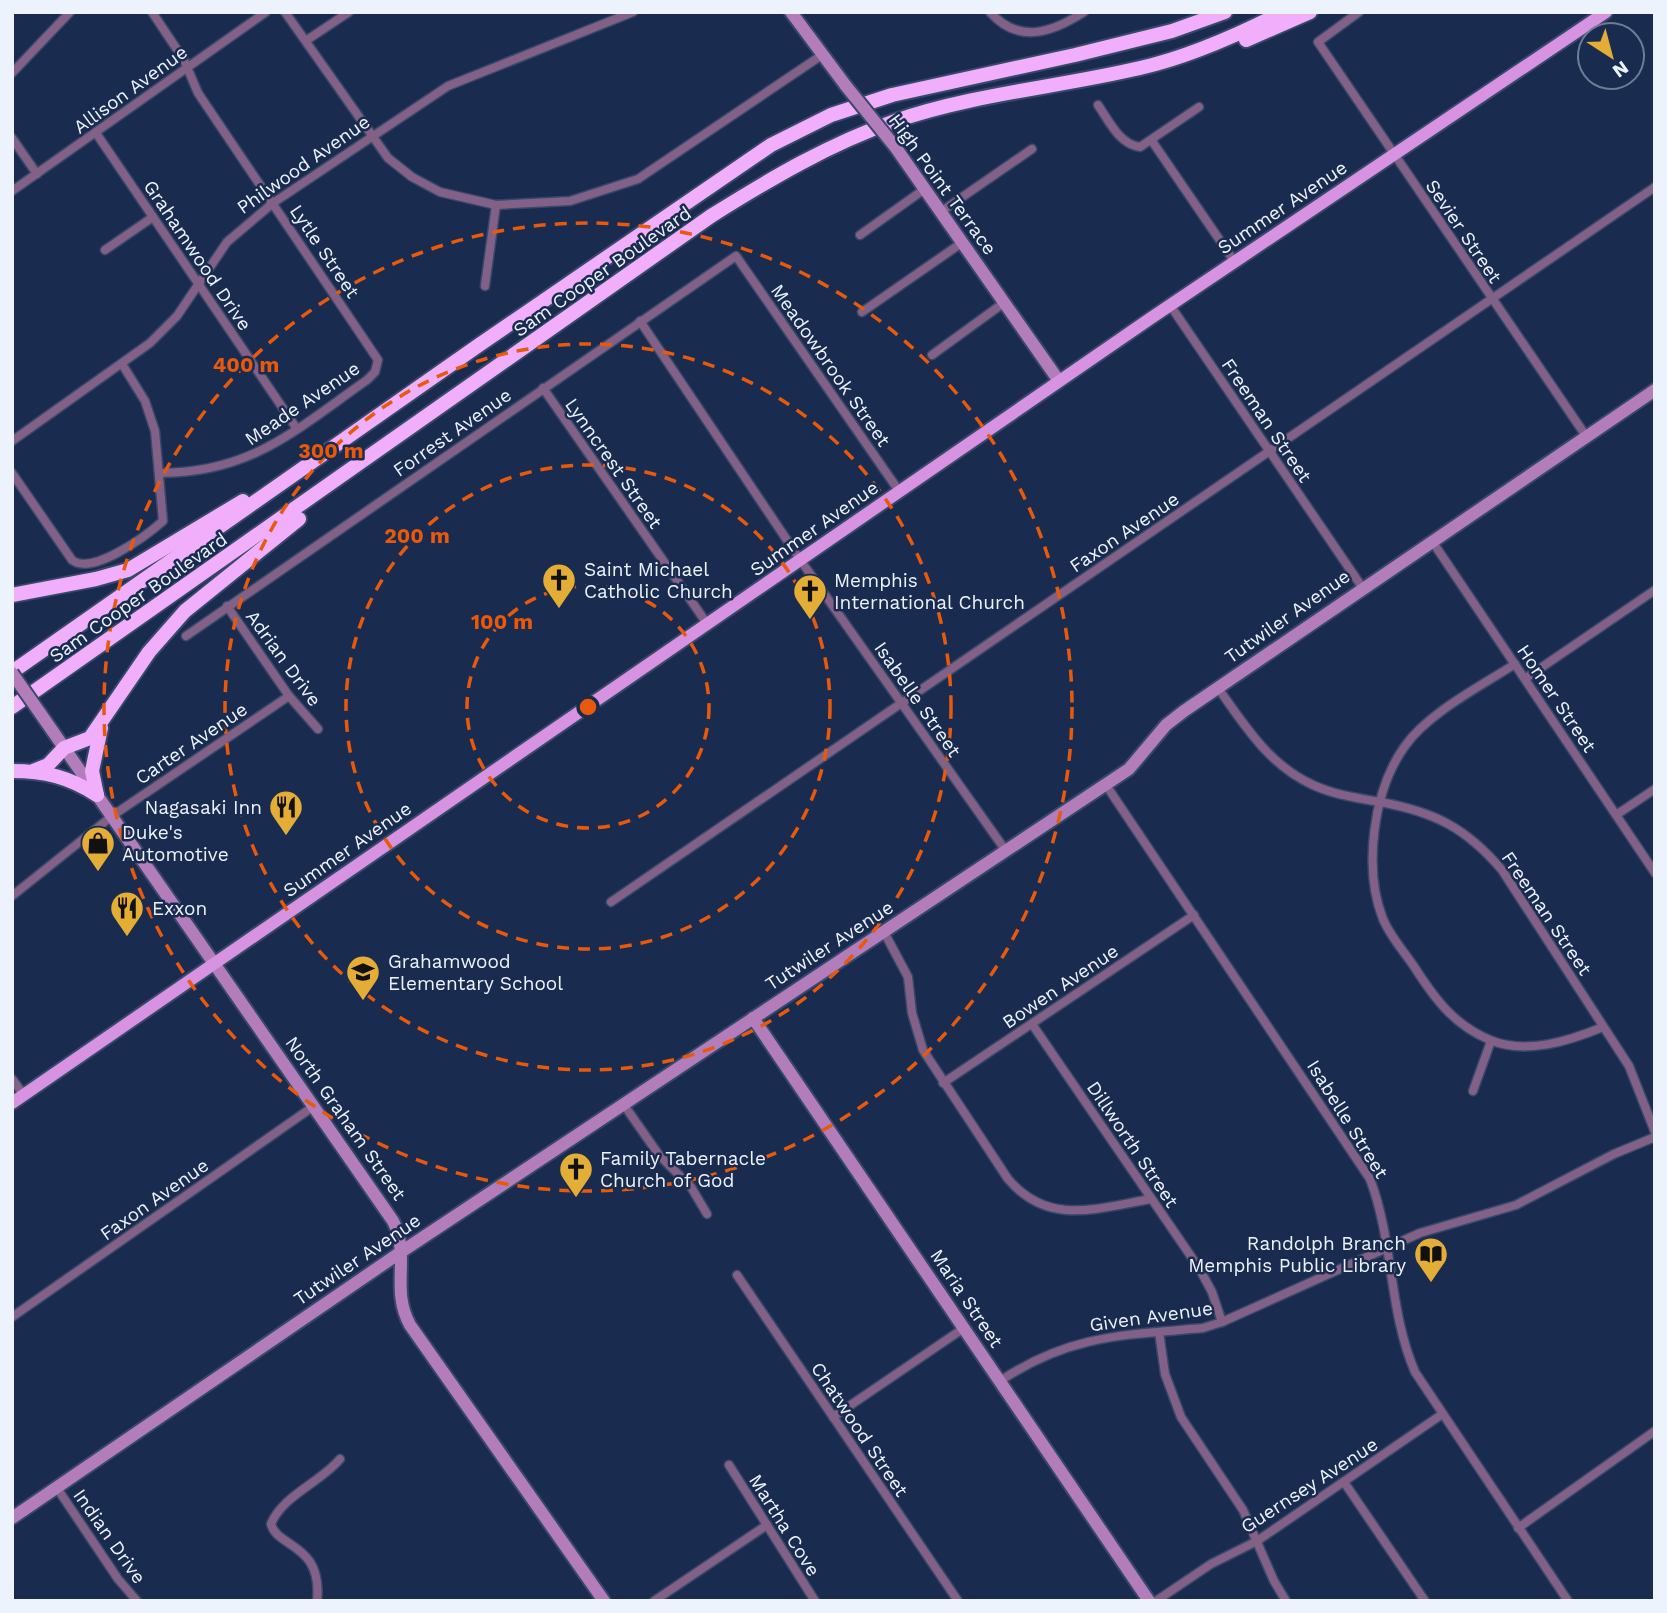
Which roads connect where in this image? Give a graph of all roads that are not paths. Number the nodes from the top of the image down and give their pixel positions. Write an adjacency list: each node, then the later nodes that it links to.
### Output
1 (70, 12): 21 (street)
2 (152, 12): 19 (street, Lytle Street)
3 (266, 12): 19 (street, Allison Avenue)
4 (285, 12): 17 (street)
5 (349, 12): 17 (street)
6 (633, 12): 25 (street, Philwood Avenue)
7 (792, 12): 18 (street, High Point Terrace)
8 (990, 12): 9 (street)
9 (1084, 12)
10 (1209, 12): 16 (highway)
11 (1225, 12): 16 (highway, Sam Cooper Boulevard)
12 (1283, 12): 20 (highway, Sam Cooper Boulevard)
13 (1310, 12): 20 (highway)
14 (1359, 12): 29 (street, Sevier Street)
15 (1606, 12): 29 (main road, Summer Avenue)
16 (1172, 31): 63 (highway, Sam Cooper Boulevard)
17 (307, 40): 25 (street)
18 (822, 55): 32 (street, High Point Terrace, bridge); 35 (street)
19 (186, 68): 24 (street, Allison Avenue); 34 (street, Lytle Street)
20 (1143, 68): 53 (highway, Sam Cooper Boulevard)
21 (12, 73)
22 (1098, 106): 27 (street)
23 (1199, 107): 27 (street)
24 (96, 133): 30 (street, Allison Avenue); 37 (street, Grahamwood Drive)
25 (371, 136): 34 (street, Philwood Avenue); 35 (street)
26 (12, 138): 30 (street)
27 (1152, 141): 42 (street)
28 (1032, 149): 36 (street)
29 (1394, 154): 42 (main road, Summer Avenue); 45 (street, Sevier Street)
30 (37, 174): 33 (street, Allison Avenue)
31 (1655, 187): 45 (street, Faxon Avenue)
32 (926, 188): 36 (street, High Point Terrace); 38 (street)
33 (12, 191)
34 (273, 203): 43 (street, Philwood Avenue); 52 (street, Lytle Street)
35 (496, 205): 44 (street)
36 (942, 211): 39 (street, High Point Terrace)
37 (153, 217): 40 (street); 43 (street, Grahamwood Drive)
38 (860, 235)
39 (963, 242): 46 (street, High Point Terrace); 48 (street)
40 (105, 250)
41 (736, 256): 49 (street, Forrest Avenue); 64 (street, Meadowbrook Street)
42 (1234, 261): 47 (main road, Summer Avenue)
43 (197, 283): 51 (street, Philwood Avenue); 57 (street, Grahamwood Drive)
44 (485, 286)
45 (1491, 299): 58 (street, Sevier Street); 60 (street, Faxon Avenue)
46 (1005, 302): 50 (street); 54 (street, High Point Terrace)
47 (1170, 305): 54 (main road, Summer Avenue); 60 (street, Freeman Street)
48 (862, 312)
49 (640, 321): 55 (street, Forrest Avenue); 66 (street, Isabelle Street)
50 (932, 355)
51 (122, 364): 59 (street, Philwood Avenue); 62 (street)
52 (377, 367): 57 (street, Meade Avenue)
53 (483, 378): 79 (highway, Sam Cooper Boulevard); 80 (highway)
54 (1059, 381): 64 (main road, Summer Avenue)
55 (542, 388): 70 (street, Forrest Avenue); 71 (street, Lynncrest Street)
56 (1655, 390): 58 (street, Tutwiler Avenue)
57 (297, 429): 62 (street, Meade Avenue)
58 (1586, 436): 65 (street, Tutwiler Avenue)
59 (12, 440)
60 (1269, 452): 67 (street, Freeman Street); 78 (street, Faxon Avenue)
61 (12, 473): 62 (street)
62 (159, 473)
63 (289, 480): 69 (highway); 74 (highway, Sam Cooper Boulevard)
64 (899, 491): 66 (main road, Summer Avenue)
65 (1432, 541): 67 (street, Tutwiler Avenue); 73 (street, Homer Street)
66 (801, 561): 71 (main road, Summer Avenue); 78 (street, Isabelle Street)
67 (1362, 587): 76 (street, Tutwiler Avenue)
68 (1655, 590): 75 (street)
69 (14, 594)
70 (227, 606): 72 (street, Forrest Avenue); 77 (street, Adrian Drive)
71 (708, 625): 97 (main road, Summer Avenue)
72 (186, 636)
73 (1515, 664): 75 (street, Homer Street); 88 (street)
74 (12, 673): 82 (street, North Graham Street, bridge)
75 (1525, 678): 89 (street, Homer Street)
76 (1218, 688): 85 (street, Tutwiler Avenue); 88 (street, Freeman Street)
77 (289, 696): 81 (street, Adrian Drive); 90 (street, Carter Avenue)
78 (902, 704): 91 (street, Isabelle Street); 94 (street, Faxon Avenue)
79 (12, 707)
80 (103, 720): 82 (highway); 87 (highway)
81 (318, 729)
82 (64, 748): 84 (highway); 87 (street, North Graham Street)
83 (12, 771): 84 (highway)
84 (33, 771): 87 (highway)
85 (1107, 785): 91 (street, Tutwiler Avenue); 95 (street, Isabelle Street)
86 (1655, 789): 89 (street)
87 (96, 795): 90 (street, North Graham Street)
88 (1382, 802): 100 (street, Freeman Street); 101 (street)
89 (1616, 815): 92 (street, Homer Street)
90 (112, 817): 93 (street, Carter Avenue); 97 (street, North Graham Street)
91 (1006, 850): 96 (street, Tutwiler Avenue)
92 (1655, 873)
93 (12, 896)
94 (611, 902)
95 (1194, 915): 99 (street, Bowen Avenue); 113 (street, Isabelle Street)
96 (884, 932): 98 (street, Tutwiler Avenue); 103 (street)
97 (216, 964): 105 (main road, Summer Avenue); 108 (street, North Graham Street)
98 (753, 1018): 107 (street, Tutwiler Avenue); 118 (street, Maria Street)
99 (1031, 1024): 103 (street, Bowen Avenue); 111 (street, Dillworth Street)
100 (1603, 1027): 101 (street); 109 (street, Freeman Street)
101 (1491, 1041): 104 (street)
102 (12, 1079): 105 (street)
103 (943, 1083): 111 (street)
104 (1474, 1091)
105 (24, 1095): 106 (main road, Summer Avenue)
106 (12, 1103)
107 (624, 1105): 112 (street); 114 (street, Tutwiler Avenue)
108 (314, 1106): 114 (street, North Graham Street); 116 (street, Faxon Avenue)
109 (1655, 1132)
110 (1655, 1137): 113 (street, Given Avenue)
111 (1151, 1199): 117 (street, Dillworth Street)
112 (707, 1214)
113 (1389, 1247): 117 (street, Given Avenue); 121 (street, Isabelle Street)
114 (401, 1252): 127 (street, Tutwiler Avenue); 134 (street, North Graham Street)
115 (737, 1275): 122 (street, Chatwood Street)
116 (12, 1317)
117 (1222, 1322): 119 (street, Given Avenue)
118 (964, 1328): 120 (street, Maria Street); 122 (street)
119 (1159, 1332): 120 (street, Given Avenue); 131 (street)
120 (1000, 1381): 138 (street, Maria Street)
121 (1441, 1415): 126 (street, Guernsey Avenue); 130 (street, Isabelle Street)
122 (833, 1417): 137 (street, Chatwood Street)
123 (1655, 1431): 130 (street)
124 (340, 1459): 133 (street)
125 (729, 1465): 129 (street, Martha Cove)
126 (1345, 1482): 131 (street, Guernsey Avenue); 141 (street)
127 (57, 1488): 128 (street, Tutwiler Avenue); 132 (street, Indian Drive)
128 (12, 1518)
129 (766, 1525): 135 (street); 136 (street, Martha Cove)
130 (1518, 1528): 142 (street, Isabelle Street)
131 (1257, 1541): 139 (street, Guernsey Avenue); 140 (street)
132 (137, 1601)
133 (317, 1601)
134 (604, 1601)
135 (654, 1601)
136 (814, 1601)
137 (958, 1601)
138 (1149, 1601)
139 (1156, 1601)
140 (1286, 1601)
141 (1426, 1601)
142 (1568, 1601)

